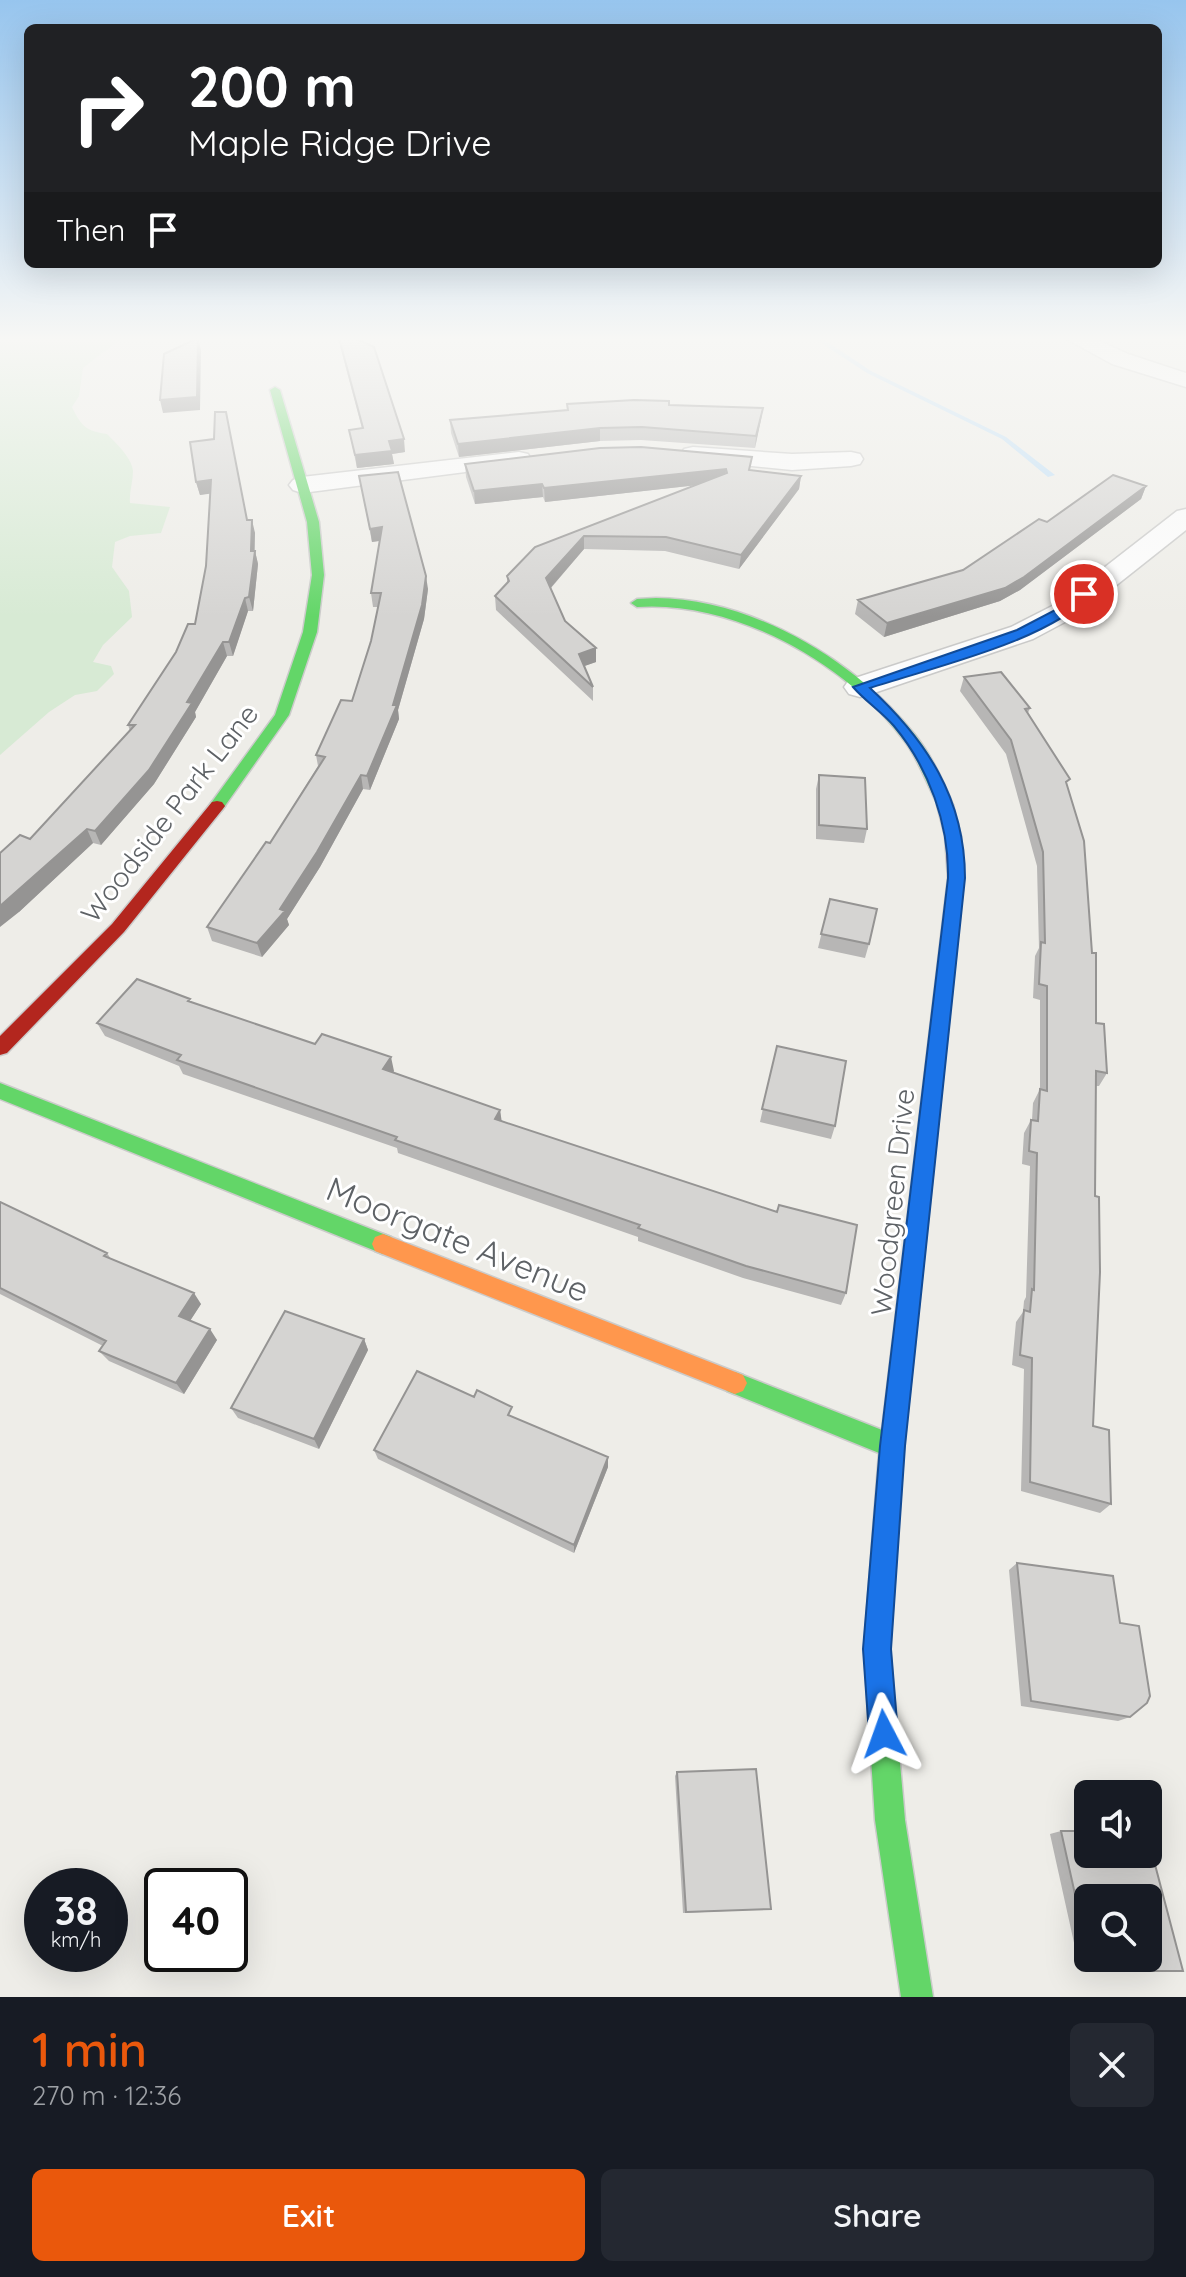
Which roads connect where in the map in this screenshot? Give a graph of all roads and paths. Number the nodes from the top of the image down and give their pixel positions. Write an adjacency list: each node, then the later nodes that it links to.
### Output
1 (286, 430): 5 (street, Woodside Park Lane)
2 (671, 453): 4 (street)
3 (539, 457): 5 (street)
4 (851, 459)
5 (302, 485): 11 (street, Woodside Park Lane)
6 (1186, 517): 7 (street)
7 (1151, 543): 8 (street); 10 (street)
8 (1186, 556)
9 (637, 603): 10 (street, Woodgreen Drive)
10 (860, 687): 13 (street, Woodgreen Drive)
11 (0, 1048)
12 (0, 1091): 13 (street, Moorgate Avenue)
13 (892, 1446): 14 (street, Woodgreen Drive)
14 (917, 1997)

